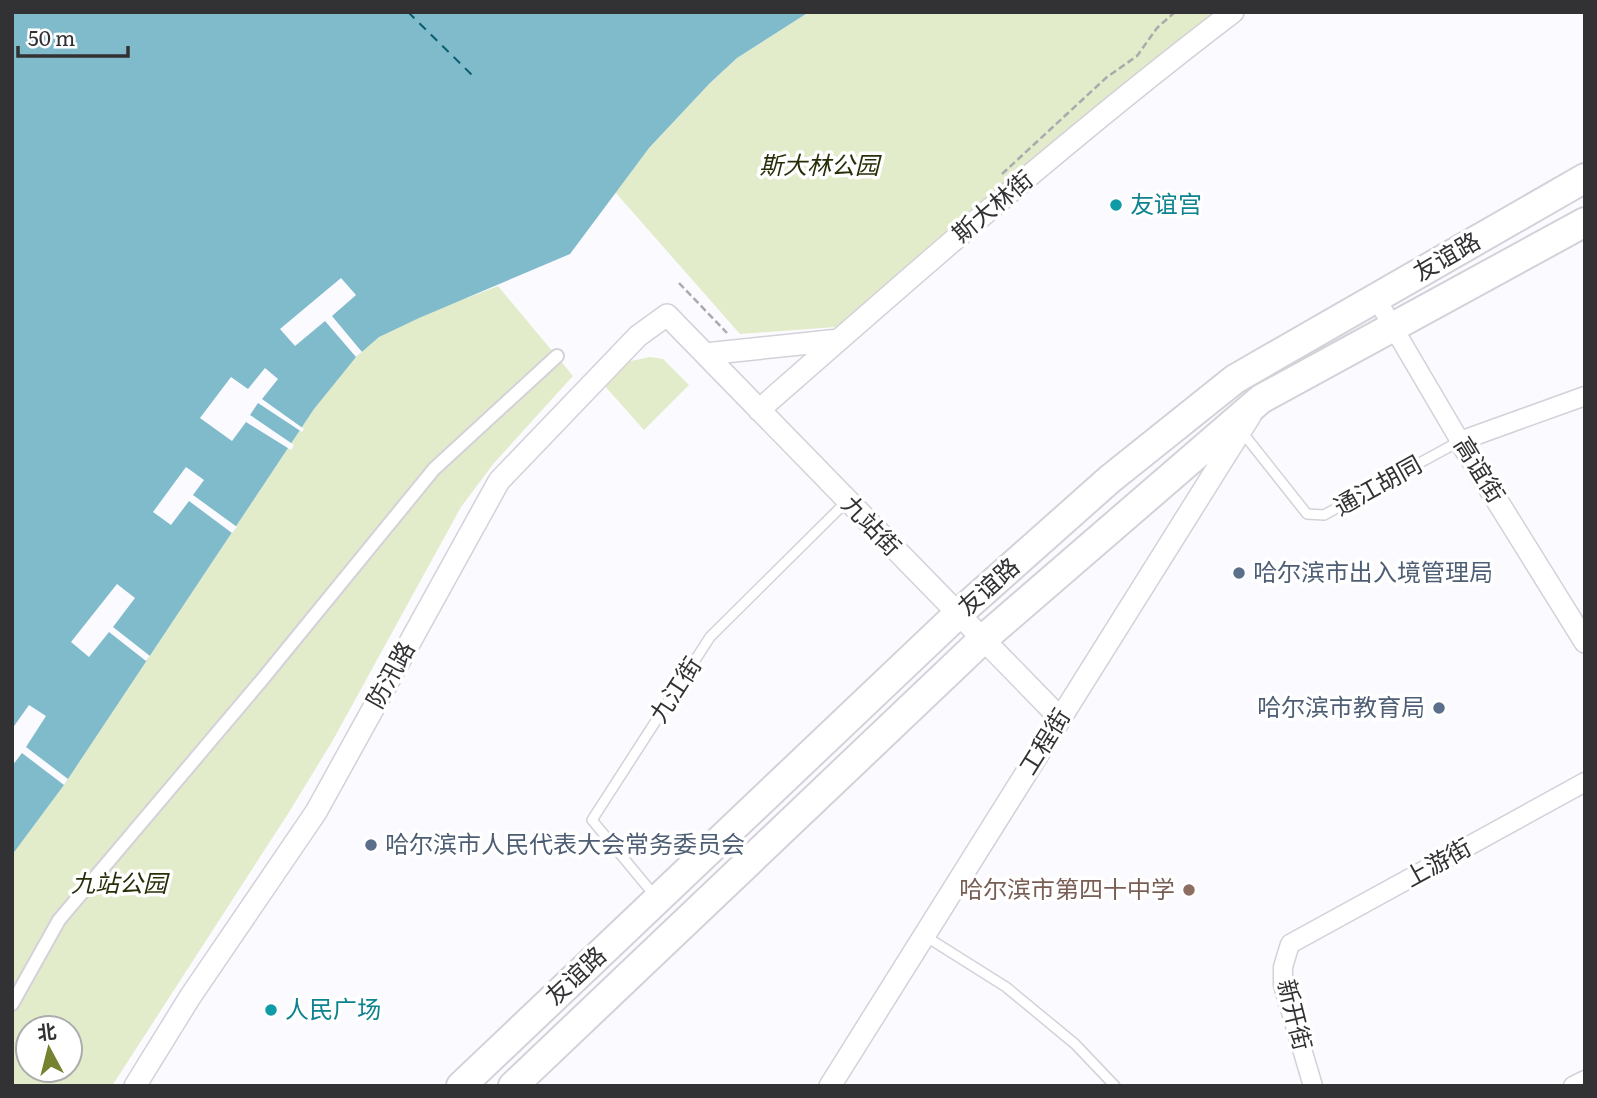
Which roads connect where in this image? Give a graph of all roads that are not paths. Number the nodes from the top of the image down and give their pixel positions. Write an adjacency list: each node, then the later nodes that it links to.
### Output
1 (1233, 12): 7 (street, 斯大林街)
2 (1585, 178): 4 (highway, 友谊路)
3 (1585, 222): 5 (highway, 友谊路)
4 (1376, 298): 5 (street, 高谊街); 16 (highway, 友谊路)
5 (1393, 328): 11 (highway, 友谊路); 14 (street, 高谊街)
6 (684, 332): 8 (street, 九站街); 27 (street, 防汛路)
7 (839, 340): 8 (street); 12 (street, 斯大林街)
8 (705, 354): 12 (street, 九站街)
9 (556, 356): 24 (street)
10 (1585, 396): 14 (street, 通江胡同)
11 (1261, 399): 13 (street, 工程街); 17 (highway, 友谊路)
12 (760, 410): 15 (street, 九站街)
13 (1241, 431): 14 (lane, 通江胡同); 19 (street, 工程街)
14 (1460, 440): 18 (street, 高谊街)
15 (847, 501): 16 (street, 九站街); 21 (lane, 九江街)
16 (957, 615): 17 (street, 九站街); 21 (highway, 友谊路)
17 (982, 640): 19 (street, 九站街); 29 (highway, 友谊路)
18 (1585, 642)
19 (1060, 718): 22 (street, 工程街)
20 (1585, 782): 23 (street, 上游街)
21 (657, 898): 28 (highway, 友谊路)
22 (924, 935): 26 (street, 工程街); 30 (lane)
23 (1290, 944): 31 (street, 新开街)
24 (12, 1004)
25 (1585, 1080): 32 (street)
26 (835, 1083)
27 (135, 1086)
28 (461, 1086)
29 (513, 1086)
30 (1115, 1086)
31 (1313, 1086)
32 (1573, 1086)

